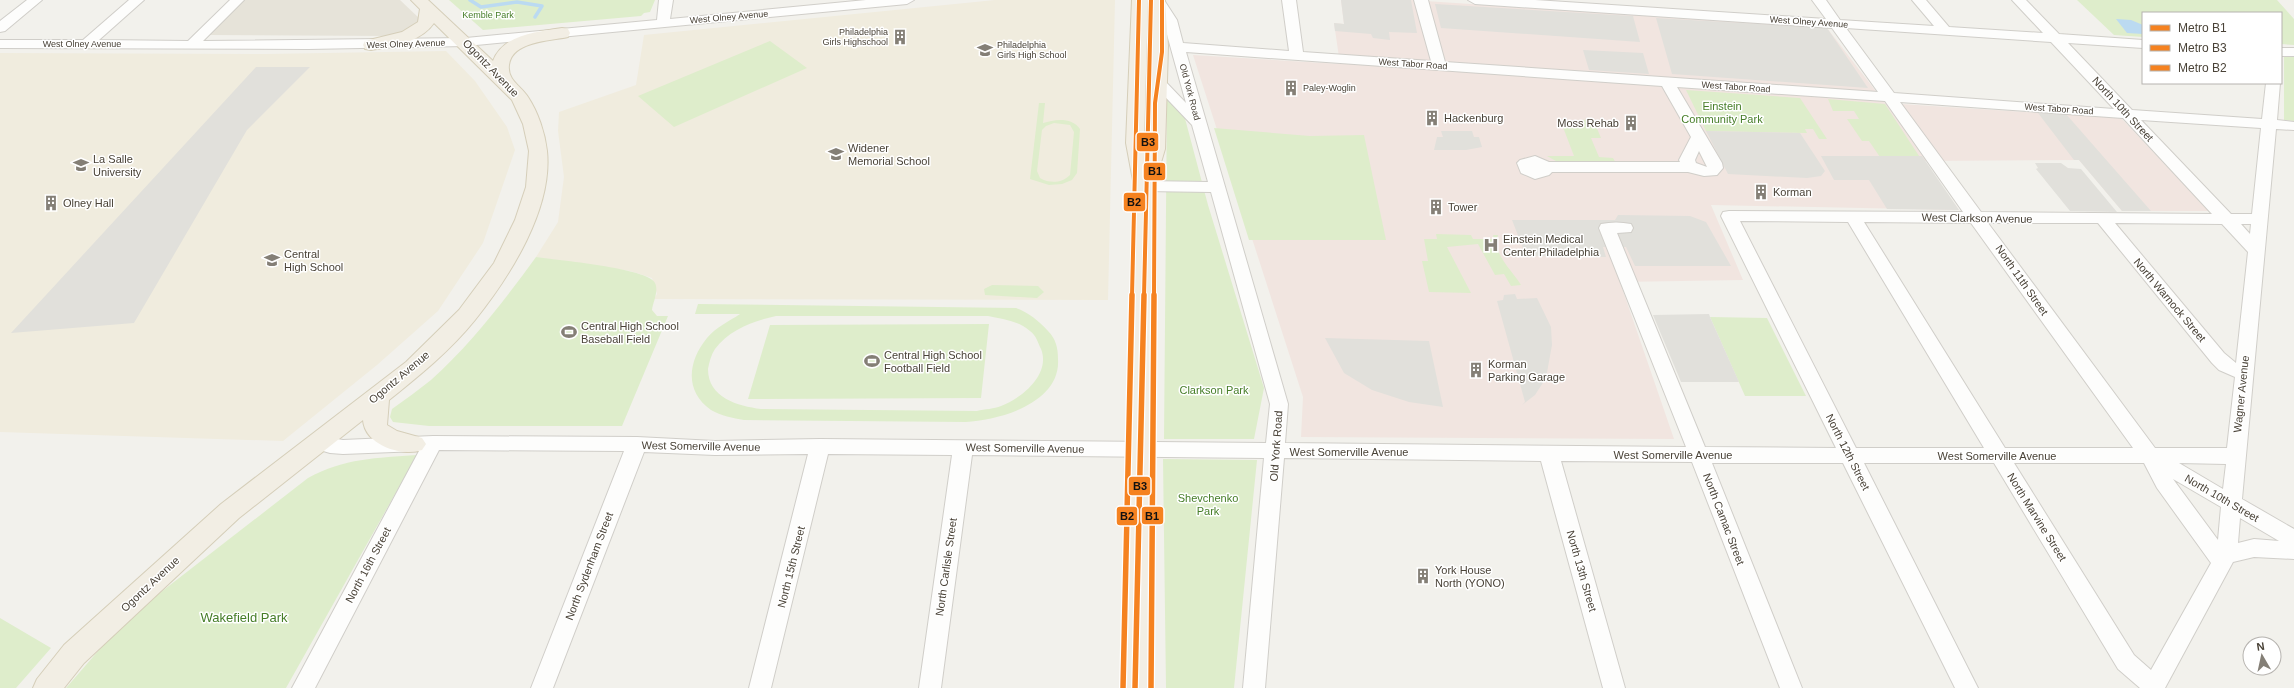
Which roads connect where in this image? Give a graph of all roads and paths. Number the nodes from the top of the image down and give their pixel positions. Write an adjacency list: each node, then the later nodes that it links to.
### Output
1 (35, 0): 20 (street)
2 (137, 0): 26 (street)
3 (237, 0): 28 (street)
4 (666, 0): 18 (street)
5 (907, 0): 17 (street, West Olney Avenue)
6 (1140, 0): 47 (main road)
7 (1157, 0): 30 (street, Old York Road); 36 (main road)
8 (1289, 0): 33 (street)
9 (1420, 0): 34 (street)
10 (1475, 0): 14 (street, West Olney Avenue)
11 (1819, 0): 19 (street, North 11th Street)
12 (1919, 0): 21 (street)
13 (2019, 0): 23 (street, North 10th Street)
14 (1520, 2): 16 (street, West Olney Avenue)
15 (424, 4): 24 (main road, Ogontz Avenue); 29 (main road)
16 (1622, 5): 19 (street, West Olney Avenue)
17 (795, 6): 18 (street, West Olney Avenue)
18 (662, 23): 22 (street, West Olney Avenue)
19 (1836, 23): 21 (street, West Olney Avenue); 39 (street, North 11th Street)
20 (0, 28)
21 (1944, 30): 23 (street, West Olney Avenue)
22 (562, 33): 24 (street, West Olney Avenue); 35 (main road)
23 (2054, 38): 27 (street, West Olney Avenue); 40 (street, North 10th Street)
24 (466, 42): 29 (street, West Olney Avenue); 35 (main road, Ogontz Avenue)
25 (0, 44): 26 (street, West Olney Avenue)
26 (87, 44): 28 (street, West Olney Avenue)
27 (2142, 44)
28 (191, 45): 29 (street, West Olney Avenue)
29 (371, 45)
30 (1178, 47): 33 (street, West Tabor Road); 41 (street, Old York Road)
31 (2282, 52): 32 (street)
32 (2294, 52)
33 (1297, 56): 34 (street, West Tabor Road)
34 (1439, 66): 37 (street, West Tabor Road)
35 (500, 77): 58 (main road, Ogontz Avenue)
36 (1157, 81): 41 (street); 47 (main road)
37 (1667, 82): 39 (street, West Tabor Road); 44 (street)
38 (2273, 84): 42 (street, Wagner Avenue)
39 (1890, 98): 40 (street, West Tabor Road); 51 (street, North 11th Street)
40 (2126, 114): 42 (street, West Tabor Road); 53 (street, North 10th Street)
41 (1198, 123): 48 (street, Old York Road)
42 (2268, 124): 43 (street, West Tabor Road); 54 (street, Wagner Avenue)
43 (2294, 126)
44 (1698, 138): 46 (street); 46 (street)
45 (1545, 167): 46 (street)
46 (1692, 167)
47 (1144, 186): 48 (street); 64 (main road)
48 (1217, 187): 65 (street, Old York Road)
49 (1729, 216): 50 (street, West Clarkson Avenue); 68 (street, North 12th Street)
50 (1853, 217): 51 (street, West Clarkson Avenue); 69 (street, North Marvine Street)
51 (1978, 218): 52 (street, West Clarkson Avenue); 71 (street, North 11th Street)
52 (2103, 219): 53 (street, West Clarkson Avenue); 57 (street, North Warnock Street)
53 (2226, 219): 54 (street); 56 (street, North 10th Street)
54 (2260, 219): 56 (street, Wagner Avenue)
55 (1625, 228): 67 (street, North Camac Street)
56 (2257, 251): 57 (street, Wagner Avenue)
57 (2244, 374): 70 (street, Wagner Avenue)
58 (379, 394): 59 (main road, Ogontz Avenue); 60 (main road)
59 (320, 443): 60 (street, West Somerville Avenue); 77 (main road, Ogontz Avenue)
60 (424, 443): 61 (street, West Somerville Avenue); 78 (street, North 16th Street)
61 (637, 444): 62 (street, West Somerville Avenue); 79 (street, North Sydenham Street)
62 (820, 446): 63 (street, West Somerville Avenue); 80 (street, North 15th Street)
63 (963, 447): 64 (street, West Somerville Avenue); 81 (street, North Carlisle Street)
64 (1140, 450): 65 (street, West Somerville Avenue); 82 (main road)
65 (1276, 451): 66 (street, West Somerville Avenue); 83 (street, Old York Road)
66 (1549, 454): 67 (street, West Somerville Avenue); 84 (street, North 13th Street)
67 (1699, 455): 68 (street, West Somerville Avenue); 85 (street, North Camac Street)
68 (1850, 455): 69 (street, West Somerville Avenue); 86 (street, North 12th Street)
69 (2000, 456): 71 (street, West Somerville Avenue); 76 (street, North Marvine Street)
70 (2235, 456): 71 (street, West Somerville Avenue); 72 (street, Wagner Avenue)
71 (2151, 457): 72 (street, North 10th Street); 75 (street, North 11th Street)
72 (2232, 504): 73 (street, North 10th Street); 75 (street, Wagner Avenue)
73 (2294, 539)
74 (2294, 550): 75 (street)
75 (2223, 559): 76 (street, Wagner Avenue)
76 (2154, 686)
77 (47, 688)
78 (303, 688)
79 (542, 688)
80 (760, 688)
81 (930, 688)
82 (1135, 688)
83 (1254, 688)
84 (1614, 688)
85 (1791, 688)
86 (1967, 688)

